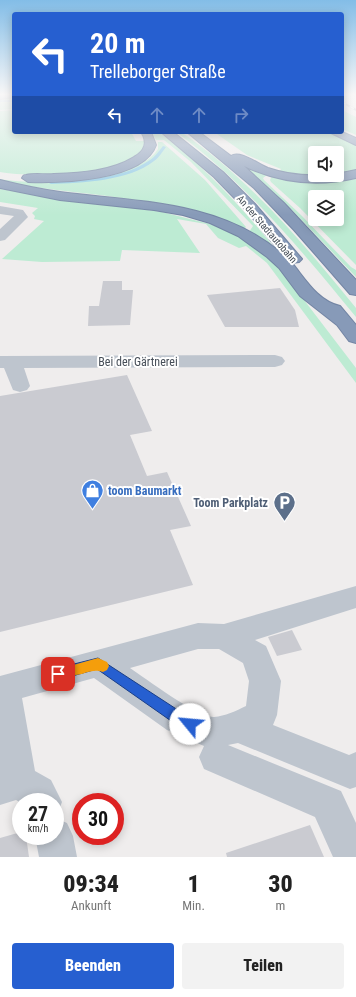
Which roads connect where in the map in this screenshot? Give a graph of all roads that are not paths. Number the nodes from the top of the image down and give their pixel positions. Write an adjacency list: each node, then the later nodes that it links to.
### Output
1 (147, 135): 8 (highway)
2 (170, 135): 13 (highway, An der Stadtautobahn)
3 (195, 135): 12 (highway, An der Stadtautobahn)
4 (197, 135): 7 (highway)
5 (341, 135): 6 (highway)
6 (356, 142)
7 (356, 174)
8 (0, 175)
9 (0, 184): 13 (highway)
10 (0, 210): 11 (street)
11 (0, 237)
12 (356, 290)
13 (342, 320): 14 (highway, An der Stadtautobahn)
14 (356, 337)
15 (275, 361): 17 (street, Bei der Gärtnerei)
16 (168, 369): 17 (street)
17 (9, 371)
18 (356, 597): 19 (street)
19 (224, 637): 20 (street); 22 (street)
20 (98, 663): 21 (street); 22 (street)
21 (2, 689): 25 (street)
22 (239, 728): 24 (street)
23 (216, 758): 28 (street)
24 (356, 769)
25 (21, 791)
26 (56, 845): 27 (street)
27 (58, 857)
28 (352, 857)

